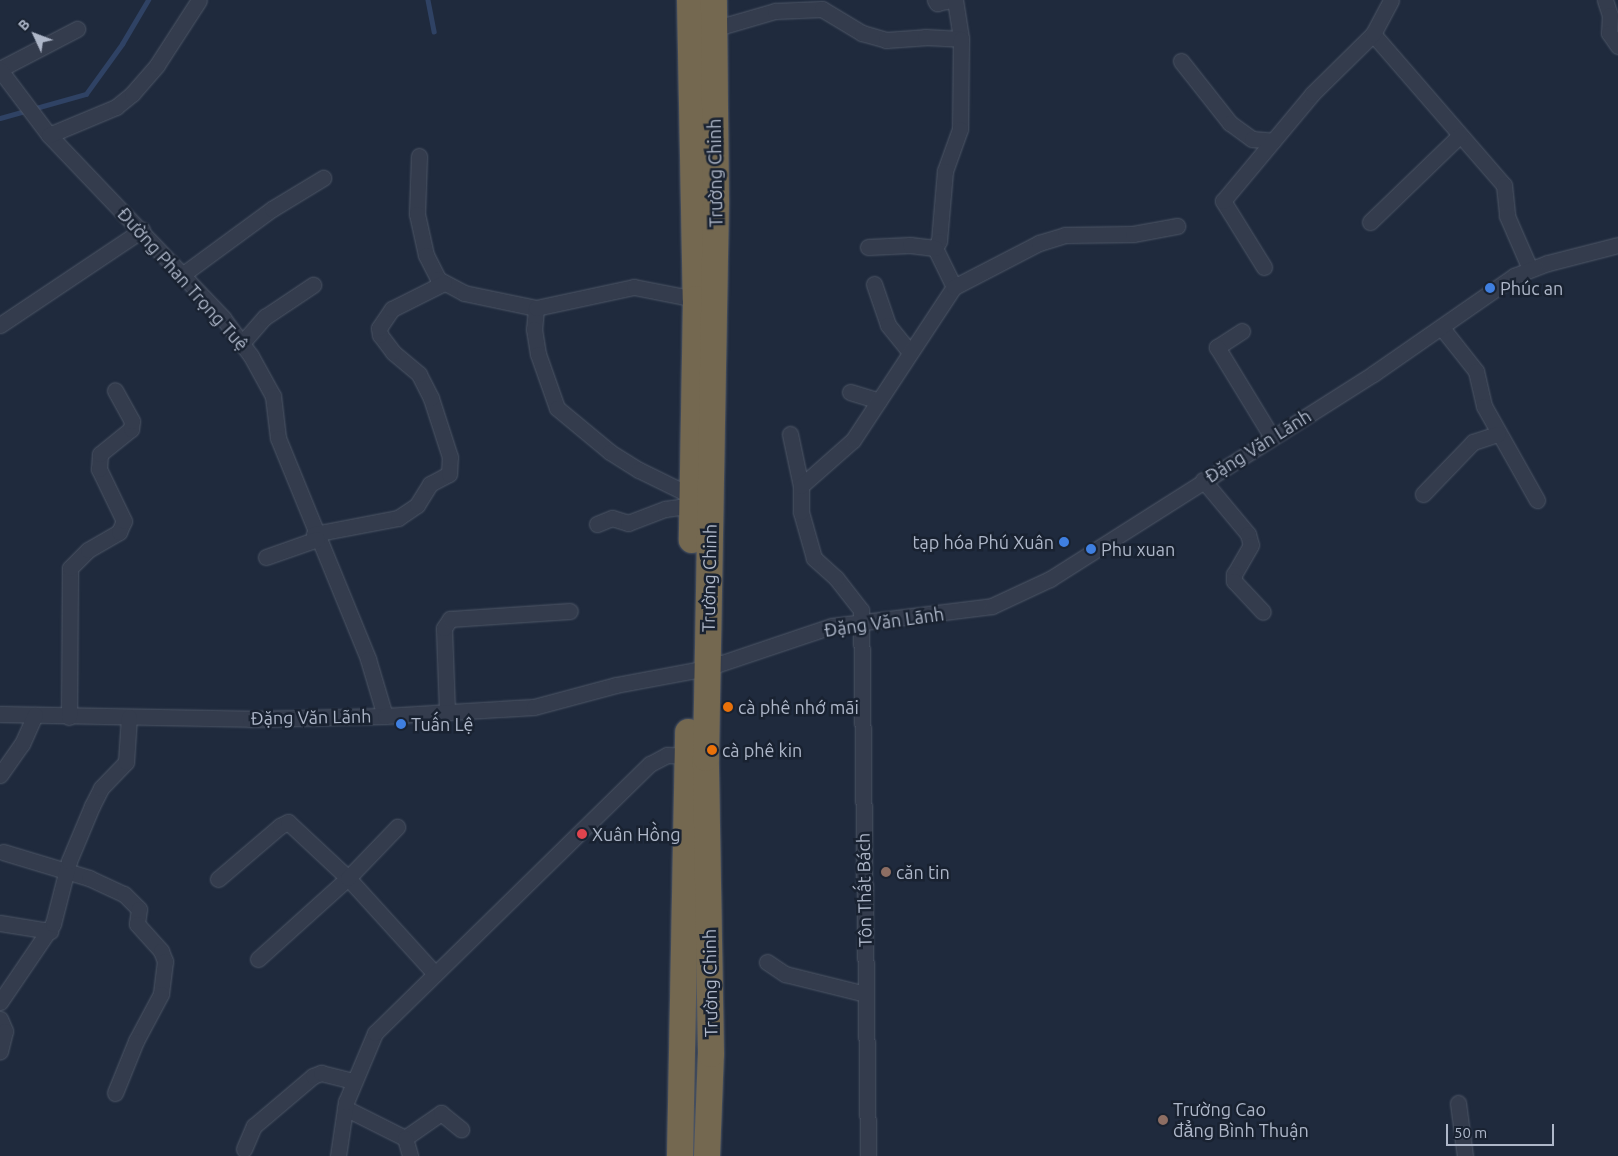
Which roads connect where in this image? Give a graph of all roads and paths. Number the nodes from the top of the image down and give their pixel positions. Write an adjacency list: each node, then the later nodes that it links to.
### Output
1 (200, 0): 14 (street)
2 (935, 0): 3 (street)
3 (950, 0)
4 (955, 0): 10 (street)
5 (1391, 0): 9 (street)
6 (1605, 0): 11 (street)
7 (704, 8): 10 (street); 32 (highway, Trường Chinh); 56 (highway, Trường Chinh)
8 (77, 30): 13 (street)
9 (1373, 34): 15 (street); 16 (street)
10 (961, 39): 24 (street)
11 (1618, 46)
12 (1181, 61): 16 (street)
13 (2, 74): 14 (street, Đường Phan Trọng Tuệ)
14 (50, 135): 21 (street, Đường Phan Trọng Tuệ)
15 (1459, 136): 19 (street); 26 (street)
16 (1273, 141): 25 (street)
17 (419, 156): 28 (street)
18 (323, 178): 27 (street)
19 (1370, 222)
20 (1177, 226): 31 (street)
21 (142, 230): 27 (street, Đường Phan Trọng Tuệ); 34 (street)
22 (1618, 245): 26 (street, Đặng Văn Lãnh)
23 (868, 247): 24 (street)
24 (935, 248): 31 (street)
25 (1264, 267)
26 (1530, 269): 35 (street, Đặng Văn Lãnh)
27 (182, 275): 37 (street, Đường Phan Trọng Tuệ)
28 (444, 283): 33 (street); 51 (street)
29 (874, 284): 38 (street)
30 (313, 285): 37 (street)
31 (954, 287): 38 (street)
32 (696, 299): 33 (street); 48 (highway, Trường Chinh)
33 (536, 308): 48 (street)
34 (0, 325)
35 (1442, 328): 43 (street); 44 (street, Đặng Văn Lãnh)
36 (1242, 331): 44 (street)
37 (242, 343): 51 (street, Đường Phan Trọng Tuệ)
38 (910, 352): 41 (street)
39 (115, 390): 61 (street)
40 (850, 392): 41 (street)
41 (879, 401): 46 (street)
42 (790, 434): 46 (street, Tôn Thất Bách)
43 (1498, 434): 47 (street); 49 (street)
44 (1272, 437): 45 (street, Đặng Văn Lãnh)
45 (1203, 480): 54 (street); 55 (street, Đặng Văn Lãnh)
46 (801, 486): 55 (street, Tôn Thất Bách)
47 (1423, 494)
48 (692, 500): 50 (street); 56 (highway, Trường Chinh)
49 (1537, 500)
50 (597, 524)
51 (316, 536): 52 (street); 60 (street, Đường Phan Trọng Tuệ)
52 (266, 557)
53 (570, 611): 57 (street)
54 (1263, 612)
55 (862, 623): 56 (street, Đặng Văn Lãnh); 75 (street, Tôn Thất Bách)
56 (698, 669): 57 (street, Đặng Văn Lãnh); 63 (highway, Trường Chinh)
57 (447, 712): 60 (street, Đặng Văn Lãnh)
58 (0, 714): 59 (street, Đặng Văn Lãnh)
59 (35, 715): 61 (street, Đặng Văn Lãnh); 64 (street)
60 (385, 716): 62 (street, Đặng Văn Lãnh)
61 (69, 717): 62 (street, Đặng Văn Lãnh)
62 (128, 717): 67 (street)
63 (697, 756): 74 (street); 88 (highway, Trường Chinh); 89 (highway, Trường Chinh)
64 (0, 775)
65 (397, 827): 68 (street)
66 (3, 852): 67 (street)
67 (66, 872): 71 (street); 80 (street)
68 (348, 878): 69 (street); 72 (street); 74 (street)
69 (218, 879)
70 (0, 923): 71 (street)
71 (50, 931): 76 (street)
72 (258, 959)
73 (767, 962): 75 (street)
74 (434, 973): 79 (street)
75 (866, 994): 90 (street, Tôn Thất Bách)
76 (0, 1002)
77 (0, 1019): 78 (street)
78 (0, 1051)
79 (354, 1081): 82 (street); 85 (street)
80 (115, 1093)
81 (1458, 1103): 91 (street)
82 (346, 1108): 84 (street); 86 (street)
83 (461, 1129): 84 (street)
84 (405, 1138): 87 (street)
85 (244, 1149)
86 (338, 1156)
87 (410, 1156)
88 (680, 1156)
89 (707, 1156)
90 (868, 1156)
91 (1465, 1156)

